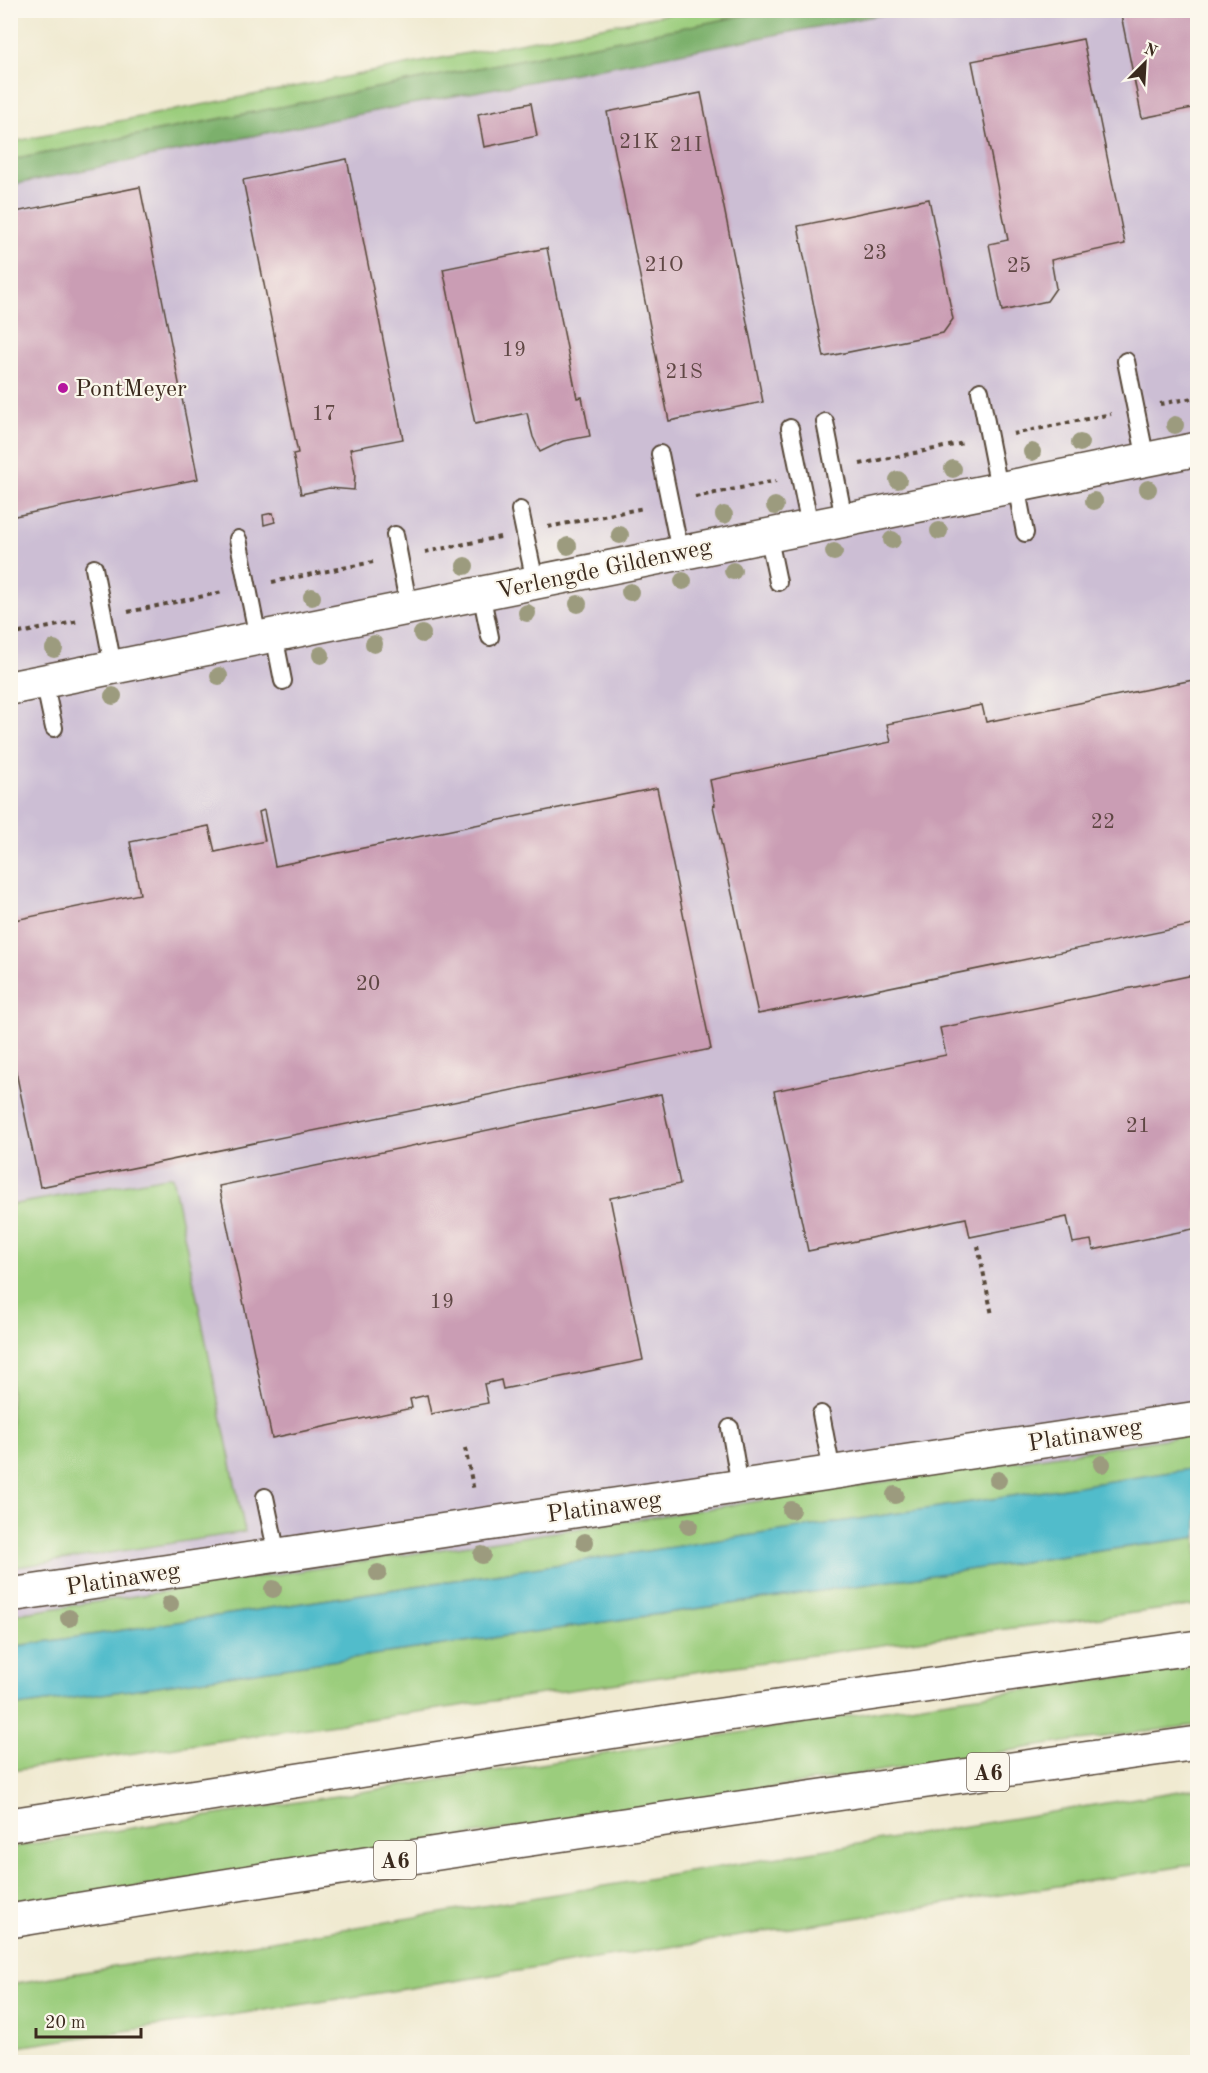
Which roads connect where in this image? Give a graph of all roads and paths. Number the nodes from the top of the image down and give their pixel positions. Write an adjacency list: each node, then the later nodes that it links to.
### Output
1 (1126, 361): 4 (lane)
2 (981, 391): 7 (lane)
3 (1197, 397): 4 (path)
4 (1136, 409): 7 (path); 10 (lane)
5 (825, 422): 11 (lane)
6 (790, 428): 12 (lane)
7 (991, 438): 11 (path); 13 (lane)
8 (1197, 449): 10 (main road, Verlengde Gildenweg)
9 (660, 454): 14 (lane)
10 (1146, 460): 13 (main road, Verlengde Gildenweg)
11 (834, 469): 16 (lane)
12 (800, 476): 14 (path); 17 (lane)
13 (1008, 487): 16 (main road, Verlengde Gildenweg); 19 (lane)
14 (670, 502): 18 (path); 23 (lane)
15 (520, 510): 18 (lane)
16 (844, 519): 17 (main road, Verlengde Gildenweg)
17 (810, 526): 20 (main road, Verlengde Gildenweg)
18 (525, 532): 24 (path); 26 (lane)
19 (1025, 533)
20 (768, 534): 23 (main road, Verlengde Gildenweg); 27 (lane)
21 (395, 535): 24 (lane)
22 (238, 539): 28 (lane)
23 (680, 552): 26 (main road, Verlengde Gildenweg)
24 (399, 557): 28 (path); 30 (lane)
25 (94, 568): 31 (lane)
26 (535, 582): 29 (main road, Verlengde Gildenweg)
27 (778, 582)
28 (248, 587): 31 (path); 33 (lane)
29 (481, 593): 30 (main road, Verlengde Gildenweg); 34 (lane)
30 (409, 608): 33 (main road, Verlengde Gildenweg)
31 (103, 616): 32 (path); 35 (lane)
32 (10, 635)
33 (266, 636): 35 (main road, Verlengde Gildenweg); 37 (lane)
34 (490, 637)
35 (113, 666): 36 (main road, Verlengde Gildenweg)
36 (44, 681): 38 (main road, Verlengde Gildenweg); 39 (lane)
37 (283, 681)
38 (10, 688)
39 (54, 728)
40 (978, 1246): 41 (path)
41 (992, 1315)
42 (821, 1414): 46 (lane)
43 (1197, 1418): 46 (main road, Platinaweg)
44 (730, 1428): 47 (lane)
45 (465, 1448): 49 (path)
46 (832, 1472): 47 (main road, Platinaweg)
47 (740, 1486): 50 (main road, Platinaweg)
48 (265, 1497): 50 (lane)
49 (475, 1497)
50 (277, 1555): 51 (main road, Platinaweg)
51 (10, 1595)
52 (1197, 1647): 54 (main road)
53 (1197, 1743): 55 (main road, A6)
54 (10, 1826)
55 (10, 1921)

